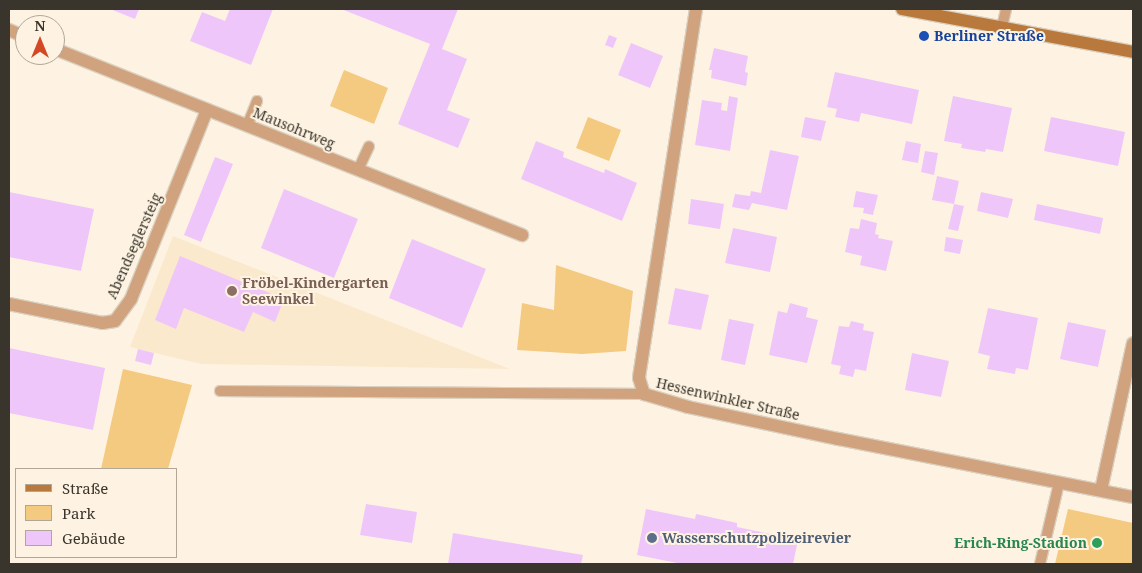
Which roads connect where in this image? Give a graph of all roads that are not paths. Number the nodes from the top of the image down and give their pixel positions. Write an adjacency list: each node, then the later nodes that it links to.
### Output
1 (696, 9): 16 (street, Hessenwinkler Straße)
2 (902, 9): 4 (main road)
3 (1006, 9): 4 (lane)
4 (1002, 27): 5 (main road)
5 (1133, 52)
6 (65, 53): 8 (street, Mausohrweg)
7 (256, 101): 9 (lane)
8 (207, 110): 9 (street, Mausohrweg); 13 (street, Abendseglersteig)
9 (247, 126): 11 (street, Mausohrweg)
10 (369, 146): 11 (lane)
11 (358, 170): 12 (street, Mausohrweg)
12 (522, 236)
13 (9, 304)
14 (1133, 343): 18 (street)
15 (220, 391): 16 (lane)
16 (644, 394): 17 (street, Hessenwinkler Straße)
17 (1059, 483): 18 (street, Hessenwinkler Straße); 20 (lane)
18 (1101, 490): 19 (street, Hessenwinkler Straße)
19 (1133, 497)
20 (1040, 564)

